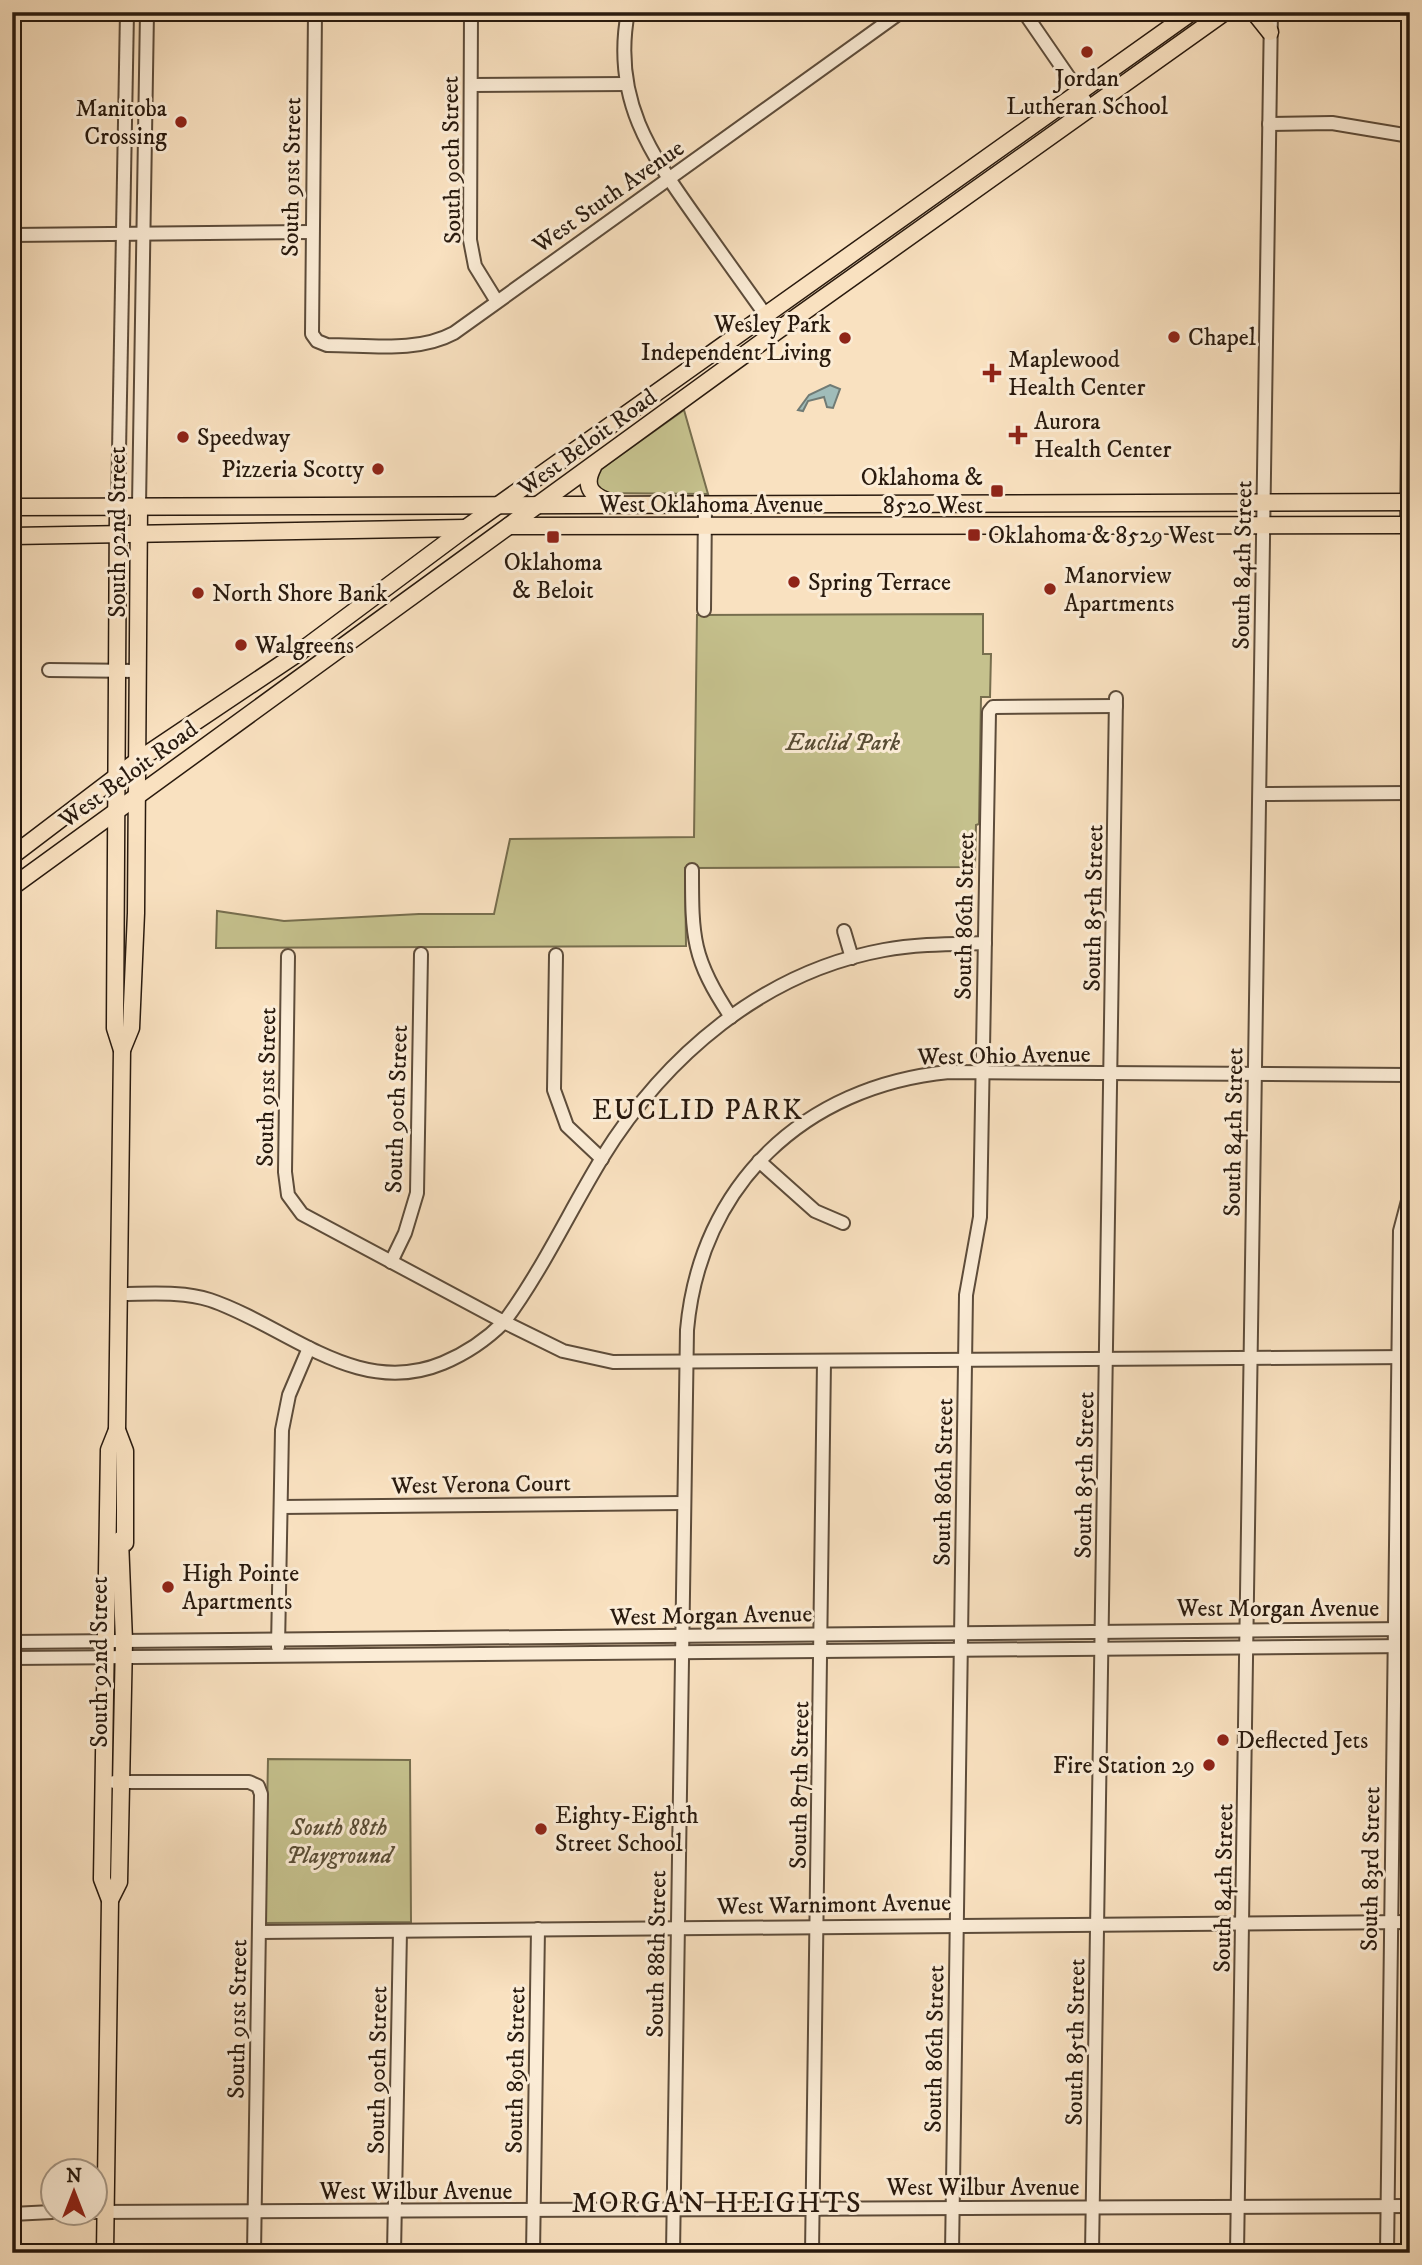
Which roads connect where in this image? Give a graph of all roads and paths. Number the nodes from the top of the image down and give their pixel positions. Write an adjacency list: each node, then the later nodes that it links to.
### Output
1 (128, 12): 22 (street, South 92nd Street)
2 (147, 12): 21 (street, South 92nd Street)
3 (315, 12): 20 (street, South 91st Street)
4 (471, 12): 14 (street, South 90th Street)
5 (628, 12): 13 (street)
6 (901, 12): 19 (street, West Stuth Avenue)
7 (1024, 12): 15 (street)
8 (1192, 12): 15 (main road, West Beloit Road)
9 (1254, 12): 12 (main road)
10 (1270, 12): 12 (street, South 84th Street)
11 (1225, 14): 16 (main road, West Beloit Road)
12 (1270, 32): 17 (street, South 84th Street)
13 (626, 84): 14 (street); 19 (street)
14 (471, 85): 25 (street, South 90th Street)
15 (1079, 92): 16 (street); 26 (main road, West Beloit Road)
16 (1090, 108): 27 (main road, West Beloit Road)
17 (1269, 124): 18 (street); 31 (street, South 84th Street)
18 (1410, 136)
19 (669, 180): 25 (street, West Stuth Avenue); 26 (street)
20 (311, 232): 21 (street); 28 (street, South 91st Street)
21 (145, 233): 22 (street); 32 (street, South 92nd Street)
22 (125, 234): 23 (street); 33 (street, South 92nd Street)
23 (12, 236)
24 (1410, 269): 30 (street)
25 (496, 300): 28 (street, West Stuth Avenue)
26 (766, 315): 27 (street); 38 (main road, West Beloit Road)
27 (777, 331): 29 (main road, West Beloit Road)
28 (317, 341)
29 (593, 467): 34 (main road, West Beloit Road); 35 (main road)
30 (1408, 502): 31 (main road, West Oklahoma Avenue); 39 (street)
31 (1264, 503): 36 (main road, West Oklahoma Avenue); 42 (street, South 84th Street)
32 (139, 505): 33 (main road, West Oklahoma Avenue); 38 (main road, West Oklahoma Avenue); 45 (main road, South 92nd Street)
33 (118, 506): 37 (main road, West Oklahoma Avenue); 46 (main road, South 92nd Street)
34 (539, 506): 35 (main road, West Oklahoma Avenue); 38 (main road, West Oklahoma Avenue); 40 (main road, West Beloit Road)
35 (622, 506): 36 (main road, West Oklahoma Avenue)
36 (705, 506): 41 (street)
37 (12, 507)
38 (496, 507): 43 (main road, West Beloit Road)
39 (1408, 525): 42 (main road, West Oklahoma Avenue)
40 (509, 526): 41 (main road, West Oklahoma Avenue); 43 (main road, West Oklahoma Avenue); 58 (main road, West Beloit Road)
41 (705, 526): 42 (main road, West Oklahoma Avenue); 49 (street)
42 (1263, 526): 57 (street, South 84th Street)
43 (466, 528): 44 (main road, West Oklahoma Avenue); 48 (main road, West Beloit Road)
44 (395, 529): 45 (main road, West Oklahoma Avenue); 48 (main road)
45 (140, 533): 46 (main road, West Oklahoma Avenue); 52 (main road, South 92nd Street)
46 (118, 534): 47 (main road, West Oklahoma Avenue); 51 (main road, South 92nd Street)
47 (12, 536)
48 (424, 559): 54 (main road, West Beloit Road)
49 (704, 610)
50 (49, 670): 51 (street)
51 (117, 671): 52 (street); 55 (main road, South 92nd Street)
52 (138, 671): 54 (main road, South 92nd Street)
53 (1116, 702): 66 (street, South 86th Street); 74 (street, South 85th Street)
54 (137, 761): 55 (main road, West Beloit Road); 58 (main road, South 92nd Street)
55 (116, 778): 59 (main road, South 92nd Street); 62 (main road, West Beloit Road)
56 (1410, 793): 57 (street)
57 (1261, 794): 75 (street, South 84th Street)
58 (137, 795): 59 (main road, West Beloit Road); 72 (main road, South 92nd Street)
59 (116, 811): 60 (main road, West Beloit Road); 61 (main road, South 92nd Street)
60 (82, 835): 61 (main road); 64 (main road, West Beloit Road)
61 (115, 852): 72 (main road, South 92nd Street)
62 (12, 856)
63 (692, 870): 71 (street)
64 (12, 887)
65 (844, 930): 70 (street)
66 (985, 943): 70 (street); 73 (street, South 86th Street)
67 (421, 954): 82 (street, South 90th Street)
68 (556, 955): 77 (street)
69 (288, 956): 82 (street, South 91st Street)
70 (852, 958): 71 (street)
71 (731, 1017): 77 (street)
72 (122, 1050): 83 (main road, South 92nd Street)
73 (984, 1072): 74 (street, West Ohio Avenue); 78 (street, West Ohio Avenue); 89 (street, South 86th Street)
74 (1112, 1074): 75 (street, West Ohio Avenue); 87 (street, South 85th Street)
75 (1255, 1074): 76 (street, West Ohio Avenue); 88 (street, South 84th Street)
76 (1410, 1075)
77 (602, 1159): 84 (street)
78 (760, 1161): 81 (street); 91 (street, West Ohio Avenue)
79 (1410, 1193): 80 (street, South 83rd Street)
80 (1407, 1215): 86 (street, South 83rd Street)
81 (843, 1223)
82 (391, 1262): 84 (street)
83 (120, 1294): 85 (street); 92 (main road, South 92nd Street)
84 (504, 1322): 85 (street); 91 (street)
85 (309, 1348): 94 (street)
86 (1404, 1357): 88 (street); 96 (street, South 83rd Street)
87 (1107, 1358): 88 (street); 89 (street); 98 (street, South 85th Street)
88 (1251, 1358): 95 (street, South 84th Street)
89 (965, 1360): 90 (street); 99 (street, South 86th Street)
90 (824, 1361): 91 (street); 100 (street, South 87th Street)
91 (685, 1362): 93 (street, South 88th Street)
92 (117, 1430): 111 (main road, South 92nd Street); 112 (main road, South 92nd Street)
93 (682, 1503): 94 (street, West Verona Court); 101 (street, South 88th Street)
94 (281, 1507): 103 (street)
95 (1247, 1629): 96 (street, West Morgan Avenue); 98 (street, West Morgan Avenue); 107 (street, South 84th Street)
96 (1395, 1629): 97 (street, West Morgan Avenue); 108 (street, South 83rd Street)
97 (1410, 1629)
98 (1102, 1631): 99 (street, West Morgan Avenue); 110 (street, South 85th Street)
99 (962, 1633): 100 (street, West Morgan Avenue); 113 (street, South 86th Street)
100 (822, 1634): 101 (street, West Morgan Avenue); 114 (street, South 87th Street)
101 (683, 1637): 102 (street, West Morgan Avenue); 115 (street, South 88th Street)
102 (485, 1638): 103 (street, West Morgan Avenue); 116 (street)
103 (278, 1639): 104 (street, West Morgan Avenue); 117 (street)
104 (183, 1641): 112 (street, West Morgan Avenue); 118 (street)
105 (12, 1642): 106 (street, West Morgan Avenue)
106 (40, 1642): 111 (street, West Morgan Avenue); 120 (street)
107 (1247, 1646): 108 (street, West Morgan Avenue); 110 (street, West Morgan Avenue); 124 (street, South 84th Street)
108 (1394, 1646): 109 (street, West Morgan Avenue); 125 (street, South 83rd Street)
109 (1410, 1646)
110 (1102, 1648): 113 (street, West Morgan Avenue); 127 (street, South 85th Street)
111 (106, 1649): 112 (street, West Morgan Avenue); 120 (street, West Morgan Avenue); 121 (main road, South 92nd Street)
112 (124, 1649): 118 (street, West Morgan Avenue); 122 (main road, South 92nd Street)
113 (961, 1649): 114 (street, West Morgan Avenue); 128 (street, South 86th Street)
114 (821, 1650): 115 (street, West Morgan Avenue); 129 (street, South 87th Street)
115 (683, 1652): 116 (street, West Morgan Avenue); 130 (street, South 88th Street)
116 (485, 1653): 117 (street, West Morgan Avenue)
117 (278, 1655): 118 (street, West Morgan Avenue)
118 (183, 1656)
119 (12, 1658): 120 (street, West Morgan Avenue)
120 (40, 1658)
121 (103, 1782): 122 (street); 123 (main road, South 92nd Street)
122 (122, 1782): 123 (main road, South 92nd Street); 133 (street, South 91st Street)
123 (110, 1900): 134 (main road, South 92nd Street)
124 (1244, 1922): 125 (street, West Warnimont Avenue); 127 (street, West Warnimont Avenue); 135 (street, South 84th Street)
125 (1390, 1922): 126 (street, West Warnimont Avenue); 136 (street, South 83rd Street)
126 (1410, 1922)
127 (1098, 1923): 128 (street, West Warnimont Avenue); 138 (street, South 85th Street)
128 (957, 1924): 129 (street, West Warnimont Avenue); 139 (street, South 86th Street)
129 (817, 1925): 130 (street, West Warnimont Avenue); 140 (street, South 87th Street)
130 (678, 1927): 131 (street, West Warnimont Avenue); 141 (street, South 88th Street)
131 (538, 1929): 132 (street, West Warnimont Avenue); 143 (street, South 89th Street)
132 (400, 1931): 133 (street, West Warnimont Avenue); 142 (street, South 90th Street)
133 (259, 1932): 146 (street, South 91st Street)
134 (102, 2156)
135 (1238, 2206): 136 (street, West Wilbur Avenue); 138 (street, West Wilbur Avenue); 157 (street, South 84th Street)
136 (1386, 2206): 137 (street, West Wilbur Avenue); 158 (street, South 83rd Street)
137 (1410, 2206)
138 (1093, 2207): 139 (street, West Wilbur Avenue); 156 (street, South 85th Street)
139 (953, 2208): 140 (street, West Wilbur Avenue); 155 (street, South 86th Street)
140 (812, 2209): 141 (street, West Wilbur Avenue); 154 (street, South 87th Street)
141 (673, 2210): 143 (street, West Wilbur Avenue); 153 (street, South 88th Street)
142 (395, 2211): 143 (street, West Wilbur Avenue); 146 (street, West Wilbur Avenue); 151 (street, South 90th Street)
143 (533, 2211): 152 (street, South 89th Street)
144 (108, 2212): 146 (street, West Wilbur Avenue)
145 (38, 2213): 147 (street)
146 (255, 2213): 150 (street, South 91st Street)
147 (12, 2214)
148 (102, 2226): 149 (main road, South 92nd Street)
149 (105, 2253)
150 (254, 2253)
151 (394, 2253)
152 (533, 2253)
153 (673, 2253)
154 (812, 2253)
155 (952, 2253)
156 (1092, 2253)
157 (1237, 2253)
158 (1387, 2253)

